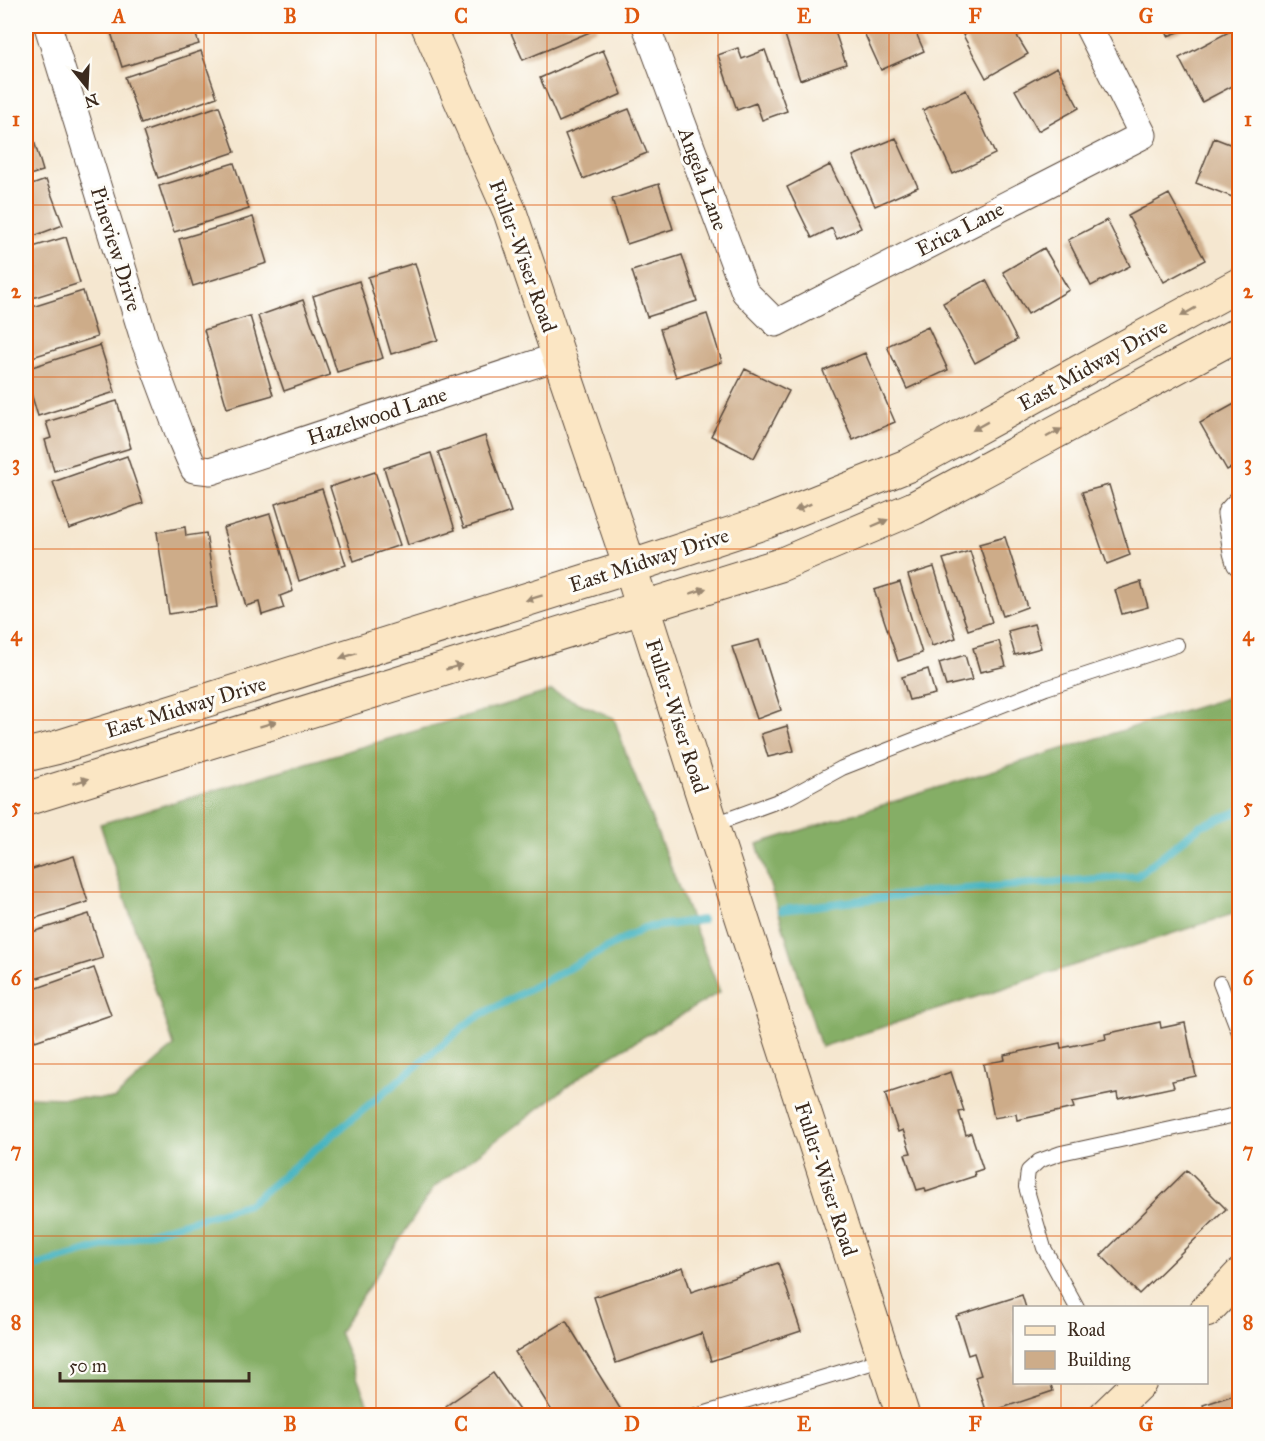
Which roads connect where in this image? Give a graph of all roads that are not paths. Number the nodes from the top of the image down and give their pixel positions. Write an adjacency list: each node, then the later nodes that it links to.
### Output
1 (48, 26): 9 (street, Pineview Drive)
2 (428, 26): 8 (main road, Fuller-Wiser Road)
3 (1088, 26): 6 (street, Erica Lane)
4 (651, 27): 6 (street, Angela Lane)
5 (1239, 284): 12 (main road, East Midway Drive, one-way to 12)
6 (776, 323)
7 (1239, 333): 13 (main road, East Midway Drive, one-way to 7)
8 (559, 356): 9 (street, Hazelwood Lane); 12 (main road, Fuller-Wiser Road)
9 (194, 469)
10 (1239, 504): 11 (street)
11 (1239, 562)
12 (630, 567): 13 (main road, Fuller-Wiser Road); 15 (main road, East Midway Drive, one-way to 15)
13 (642, 609): 16 (main road, East Midway Drive, one-way to 13); 17 (main road, Fuller-Wiser Road)
14 (1177, 645): 17 (lane)
15 (26, 755)
16 (26, 799)
17 (712, 825): 24 (main road, Fuller-Wiser Road)
18 (1220, 983): 19 (lane)
19 (1239, 1035)
20 (1239, 1114): 22 (lane)
21 (1239, 1275): 23 (main road)
22 (1076, 1306)
23 (1208, 1309)
24 (884, 1359): 26 (lane); 27 (main road, Fuller-Wiser Road)
25 (1134, 1385): 28 (main road)
26 (700, 1415)
27 (903, 1416)
28 (1105, 1416)

